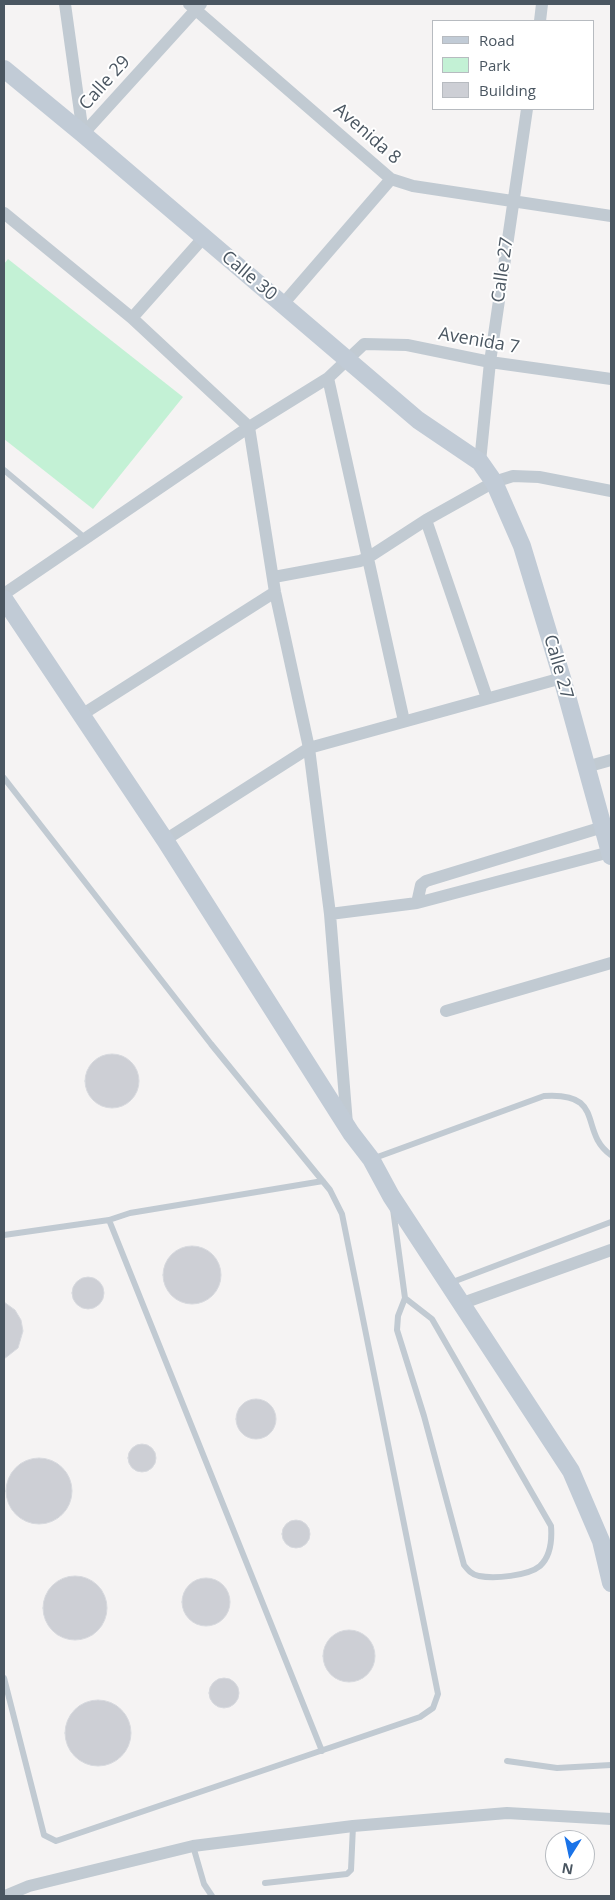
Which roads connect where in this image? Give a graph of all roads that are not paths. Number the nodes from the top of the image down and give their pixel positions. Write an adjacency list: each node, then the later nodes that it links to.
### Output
1 (65, 4): 7 (street, Calle 29)
2 (542, 4): 4 (street)
3 (196, 6): 7 (street, Calle 29); 8 (street, Avenida 8)
4 (540, 20)
5 (4, 69): 7 (main road, Calle 30)
6 (527, 110): 9 (street, Calle 27)
7 (83, 134): 12 (main road, Calle 30)
8 (391, 179): 9 (street, Avenida 8); 13 (street)
9 (513, 201): 11 (street, Avenida 8); 16 (street, Calle 27)
10 (4, 213): 14 (street)
11 (611, 216)
12 (204, 237): 13 (main road, Calle 30); 14 (street)
13 (283, 304): 15 (main road, Calle 30)
14 (132, 318): 19 (street)
15 (348, 361): 16 (street, Avenida 7); 17 (street, Avenida 7); 20 (main road, Calle 30)
16 (490, 362): 18 (street, Avenida 7); 20 (street, Calle 27)
17 (328, 378): 19 (street, Avenida 7); 26 (street)
18 (611, 379)
19 (249, 427): 25 (street, Avenida 7); 27 (street)
20 (480, 462): 22 (main road, Calle 30)
21 (4, 470): 25 (lane)
22 (494, 482): 23 (street); 24 (street); 31 (main road, Calle 27)
23 (611, 491)
24 (426, 520): 26 (street); 32 (street)
25 (85, 538): 29 (street, Avenida 7)
26 (369, 557): 27 (street); 34 (street)
27 (274, 577): 28 (street)
28 (275, 592): 33 (street); 35 (street)
29 (4, 594)
30 (4, 599): 33 (main road)
31 (562, 678): 32 (street); 37 (main road, Calle 27)
32 (487, 698): 34 (street)
33 (83, 714): 40 (main road)
34 (404, 721): 35 (street)
35 (309, 748): 40 (street); 43 (street)
36 (611, 760): 37 (street)
37 (586, 766): 39 (main road, Calle 27)
38 (4, 778): 49 (lane)
39 (603, 827): 41 (main road, Calle 27); 42 (street)
40 (166, 840): 46 (main road)
41 (611, 854): 42 (street)
42 (417, 903): 43 (street)
43 (330, 914): 46 (street)
44 (611, 963): 45 (street)
45 (446, 1011)
46 (347, 1126): 48 (main road)
47 (611, 1155): 48 (lane)
48 (370, 1160): 50 (main road)
49 (323, 1182): 51 (lane); 60 (lane)
50 (391, 1196): 55 (main road); 56 (lane)
51 (108, 1220): 53 (lane); 60 (lane)
52 (611, 1222): 55 (lane)
53 (4, 1235)
54 (611, 1250): 57 (street)
55 (450, 1283): 57 (main road)
56 (405, 1298): 56 (lane)
57 (463, 1303): 58 (main road)
58 (611, 1583)
59 (4, 1678): 60 (lane)
60 (322, 1751)
61 (507, 1761): 62 (lane)
62 (611, 1765)
63 (611, 1819): 64 (street)
64 (353, 1826): 65 (street); 66 (lane)
65 (194, 1846): 67 (street); 68 (lane)
66 (265, 1883)
67 (4, 1896)
68 (212, 1896)

